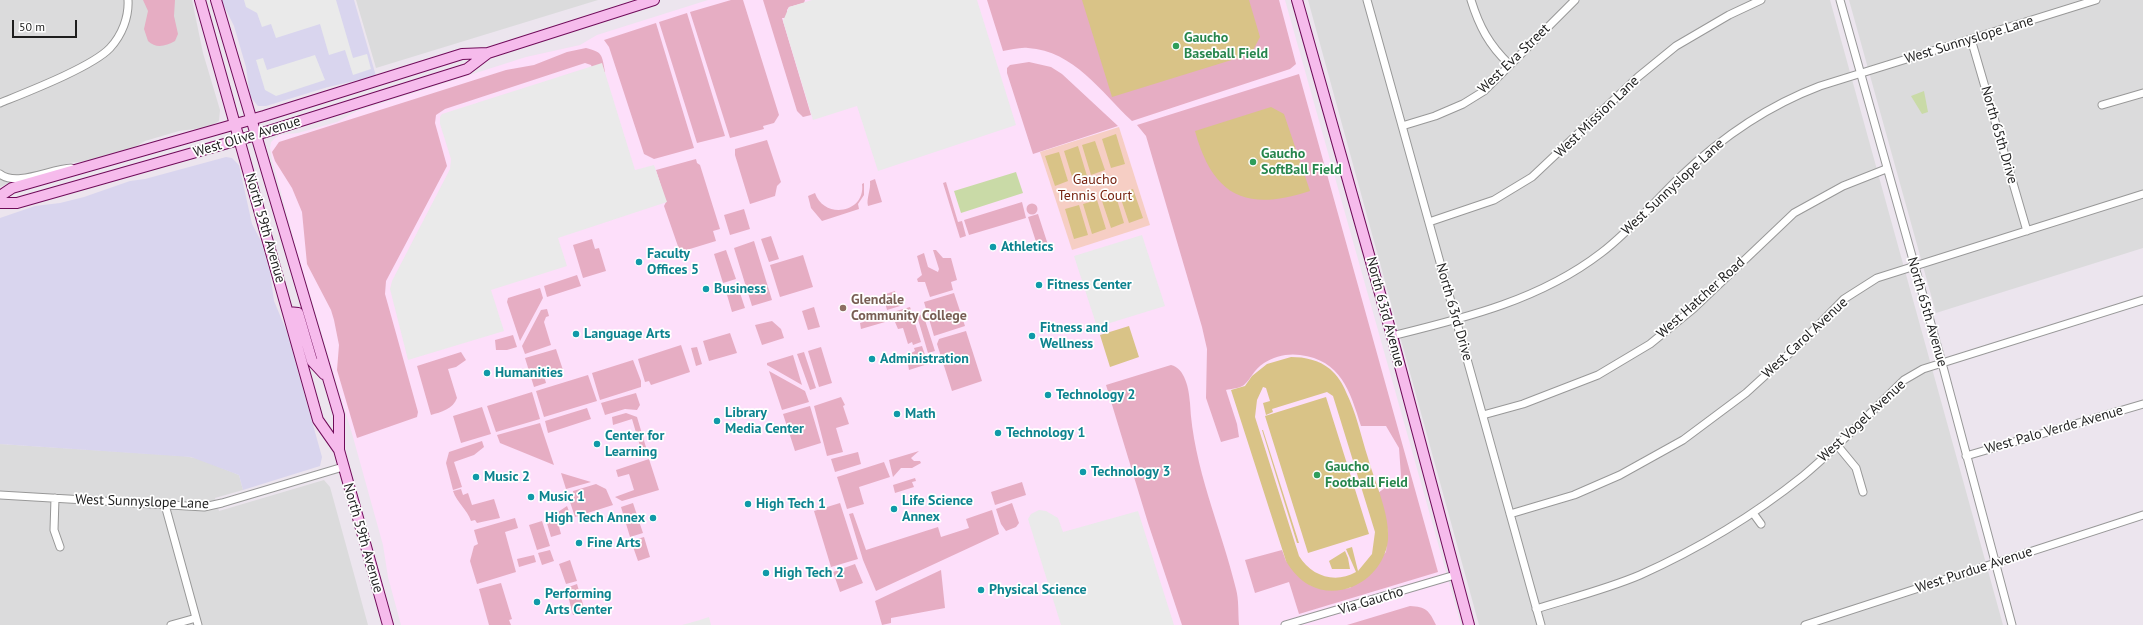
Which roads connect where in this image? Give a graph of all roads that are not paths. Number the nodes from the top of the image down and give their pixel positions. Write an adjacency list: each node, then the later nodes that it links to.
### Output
1 (128, 0): 17 (street)
2 (200, 0): 20 (main road, North 59th Avenue)
3 (216, 0): 19 (main road, North 59th Avenue)
4 (654, 0): 13 (main road, West Olive Avenue)
5 (1297, 0): 36 (main road, North 63rd Avenue)
6 (1367, 0): 21 (street, North 63rd Drive)
7 (1471, 0): 14 (street)
8 (1575, 0): 14 (street, West Eva Street)
9 (1761, 0): 30 (street, West Mission Lane)
10 (1840, 0): 15 (street, North 65th Avenue)
11 (2096, 0): 12 (street, West Sunnyslope Lane)
12 (1971, 39): 15 (street, West Sunnyslope Lane); 31 (street, North 65th Drive)
13 (488, 53): 19 (main road, West Olive Avenue); 22 (main road, West Olive Avenue)
14 (1509, 64): 21 (street, West Eva Street)
15 (1860, 74): 25 (street, North 65th Avenue); 35 (street, West Sunnyslope Lane)
16 (2143, 93): 18 (street)
17 (0, 103)
18 (2102, 105)
19 (251, 120): 20 (main road, West Olive Avenue); 22 (main road, North 59th Avenue)
20 (236, 124): 23 (main road, North 59th Avenue); 24 (main road, West Olive Avenue)
21 (1402, 126): 30 (street, North 63rd Drive)
22 (256, 135): 23 (main road, West Olive Avenue); 38 (main road, North 59th Avenue)
23 (240, 140): 29 (main road, West Olive Avenue); 34 (main road, North 59th Avenue)
24 (81, 168): 26 (street); 28 (main road, West Olive Avenue)
25 (1886, 169): 32 (street, North 65th Avenue); 40 (street, West Hatcher Road)
26 (0, 174)
27 (2143, 194): 31 (street, West Carol Avenue)
28 (0, 196)
29 (0, 203)
30 (1429, 222): 35 (street, North 63rd Drive)
31 (2027, 231): 32 (street, West Carol Avenue)
32 (1913, 266): 37 (street, North 65th Avenue); 50 (street, West Carol Avenue)
33 (2143, 300): 37 (street, West Vogel Avenue)
34 (288, 312): 38 (main road); 42 (main road, North 59th Avenue)
35 (1457, 319): 36 (street, West Sunnyslope Lane); 40 (street, North 63rd Drive)
36 (1392, 336): 55 (main road, North 63rd Avenue)
37 (1942, 363): 41 (street, West Vogel Avenue); 43 (street, North 65th Avenue)
38 (326, 376): 42 (main road, North 59th Avenue)
39 (2143, 404): 43 (street, West Palo Verde Avenue)
40 (1483, 415): 50 (street, North 63rd Drive)
41 (1837, 446): 45 (street); 49 (street, West Vogel Avenue)
42 (339, 450): 44 (main road, North 59th Avenue)
43 (1966, 456): 54 (street, North 65th Avenue)
44 (343, 467): 48 (street, West Sunnyslope Lane); 59 (main road, North 59th Avenue)
45 (1863, 492)
46 (0, 495): 47 (street, West Sunnyslope Lane)
47 (55, 498): 48 (street, West Sunnyslope Lane); 53 (street, West Sunnyslope Lane)
48 (165, 505): 57 (street)
49 (1753, 513): 52 (street); 56 (street, West Vogel Avenue)
50 (1510, 514): 56 (street, North 63rd Drive)
51 (2143, 515): 54 (street, West Purdue Avenue)
52 (1761, 524)
53 (60, 547)
54 (1995, 563): 63 (street, West Purdue Avenue); 64 (street, North 65th Avenue)
55 (1455, 575): 60 (street, Via Gaucho); 61 (main road, North 63rd Avenue)
56 (1536, 608): 62 (street, North 63rd Drive)
57 (197, 622): 58 (street)
58 (171, 625)
59 (388, 625)
60 (1285, 625)
61 (1469, 625)
62 (1541, 625)
63 (1805, 625)
64 (2012, 625)

